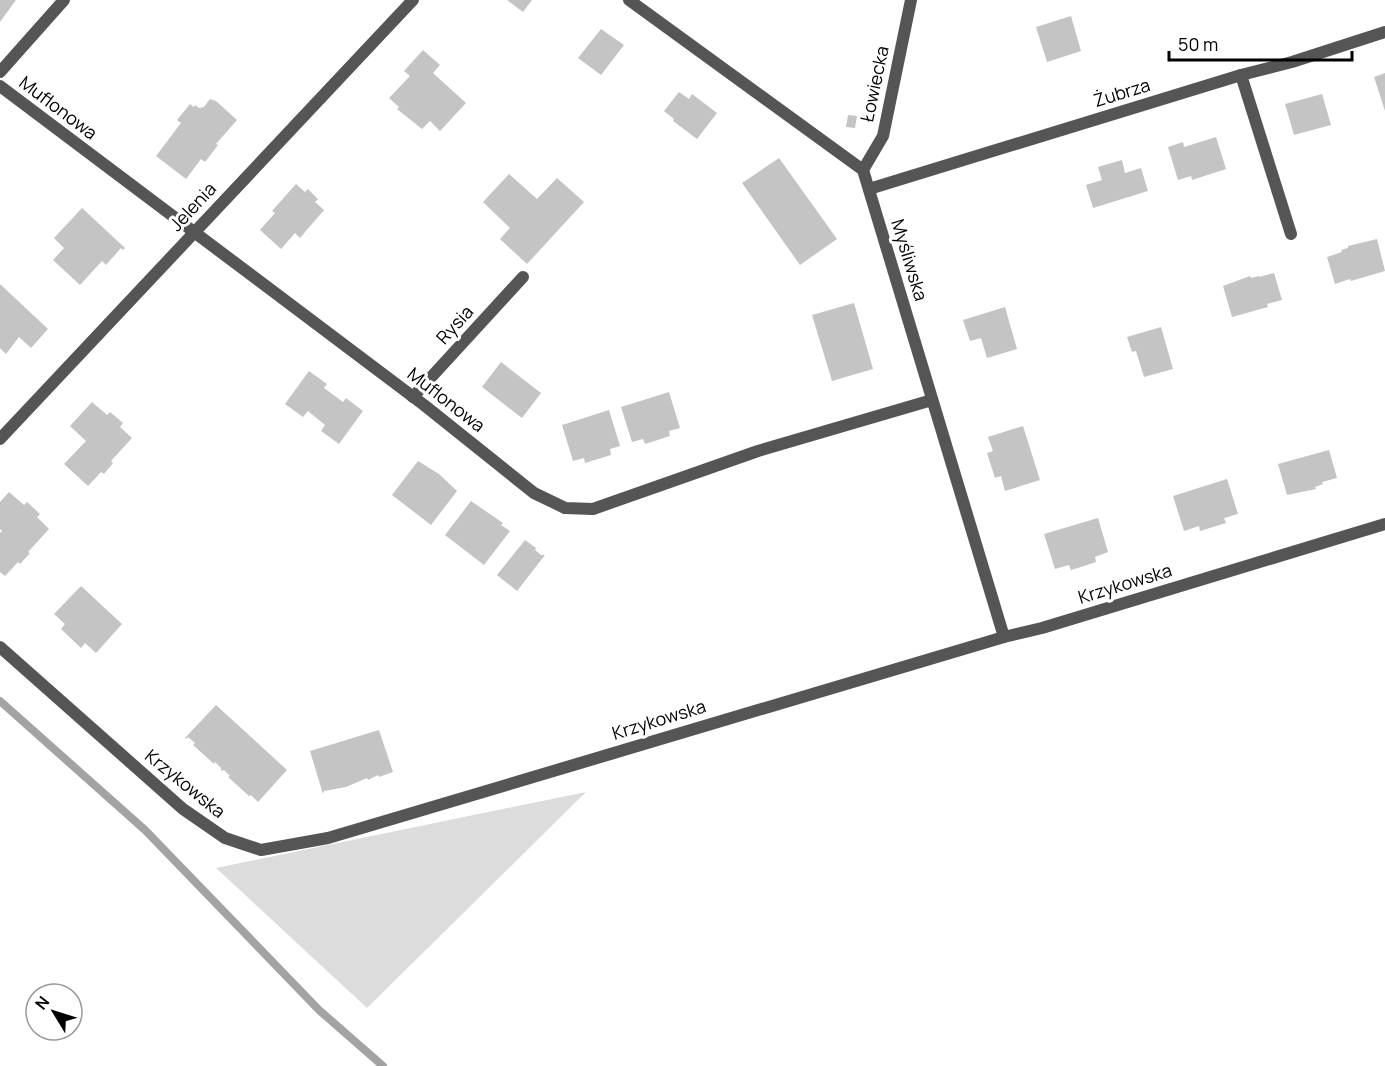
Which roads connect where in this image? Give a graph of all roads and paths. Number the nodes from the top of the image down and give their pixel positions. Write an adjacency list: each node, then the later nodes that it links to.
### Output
1 (64, 0): 6 (street)
2 (413, 0): 11 (street, Jelenia)
3 (629, 0): 9 (street)
4 (911, 0): 9 (street, Łowiecka)
5 (1385, 32): 7 (street, Żubrza)
6 (0, 72)
7 (1241, 75): 10 (street, Żubrza); 12 (street)
8 (0, 87): 11 (street, Muflonowa)
9 (863, 170): 10 (street, Myśliwska)
10 (869, 189): 15 (street, Myśliwska)
11 (194, 233): 14 (street, Muflonowa); 16 (street, Jelenia)
12 (1291, 234)
13 (523, 276): 14 (street, Rysia)
14 (413, 397): 15 (street, Muflonowa)
15 (932, 400): 18 (street, Myśliwska)
16 (0, 439)
17 (1385, 524): 18 (street, Krzykowska)
18 (1004, 637): 19 (street, Krzykowska)
19 (0, 647)

